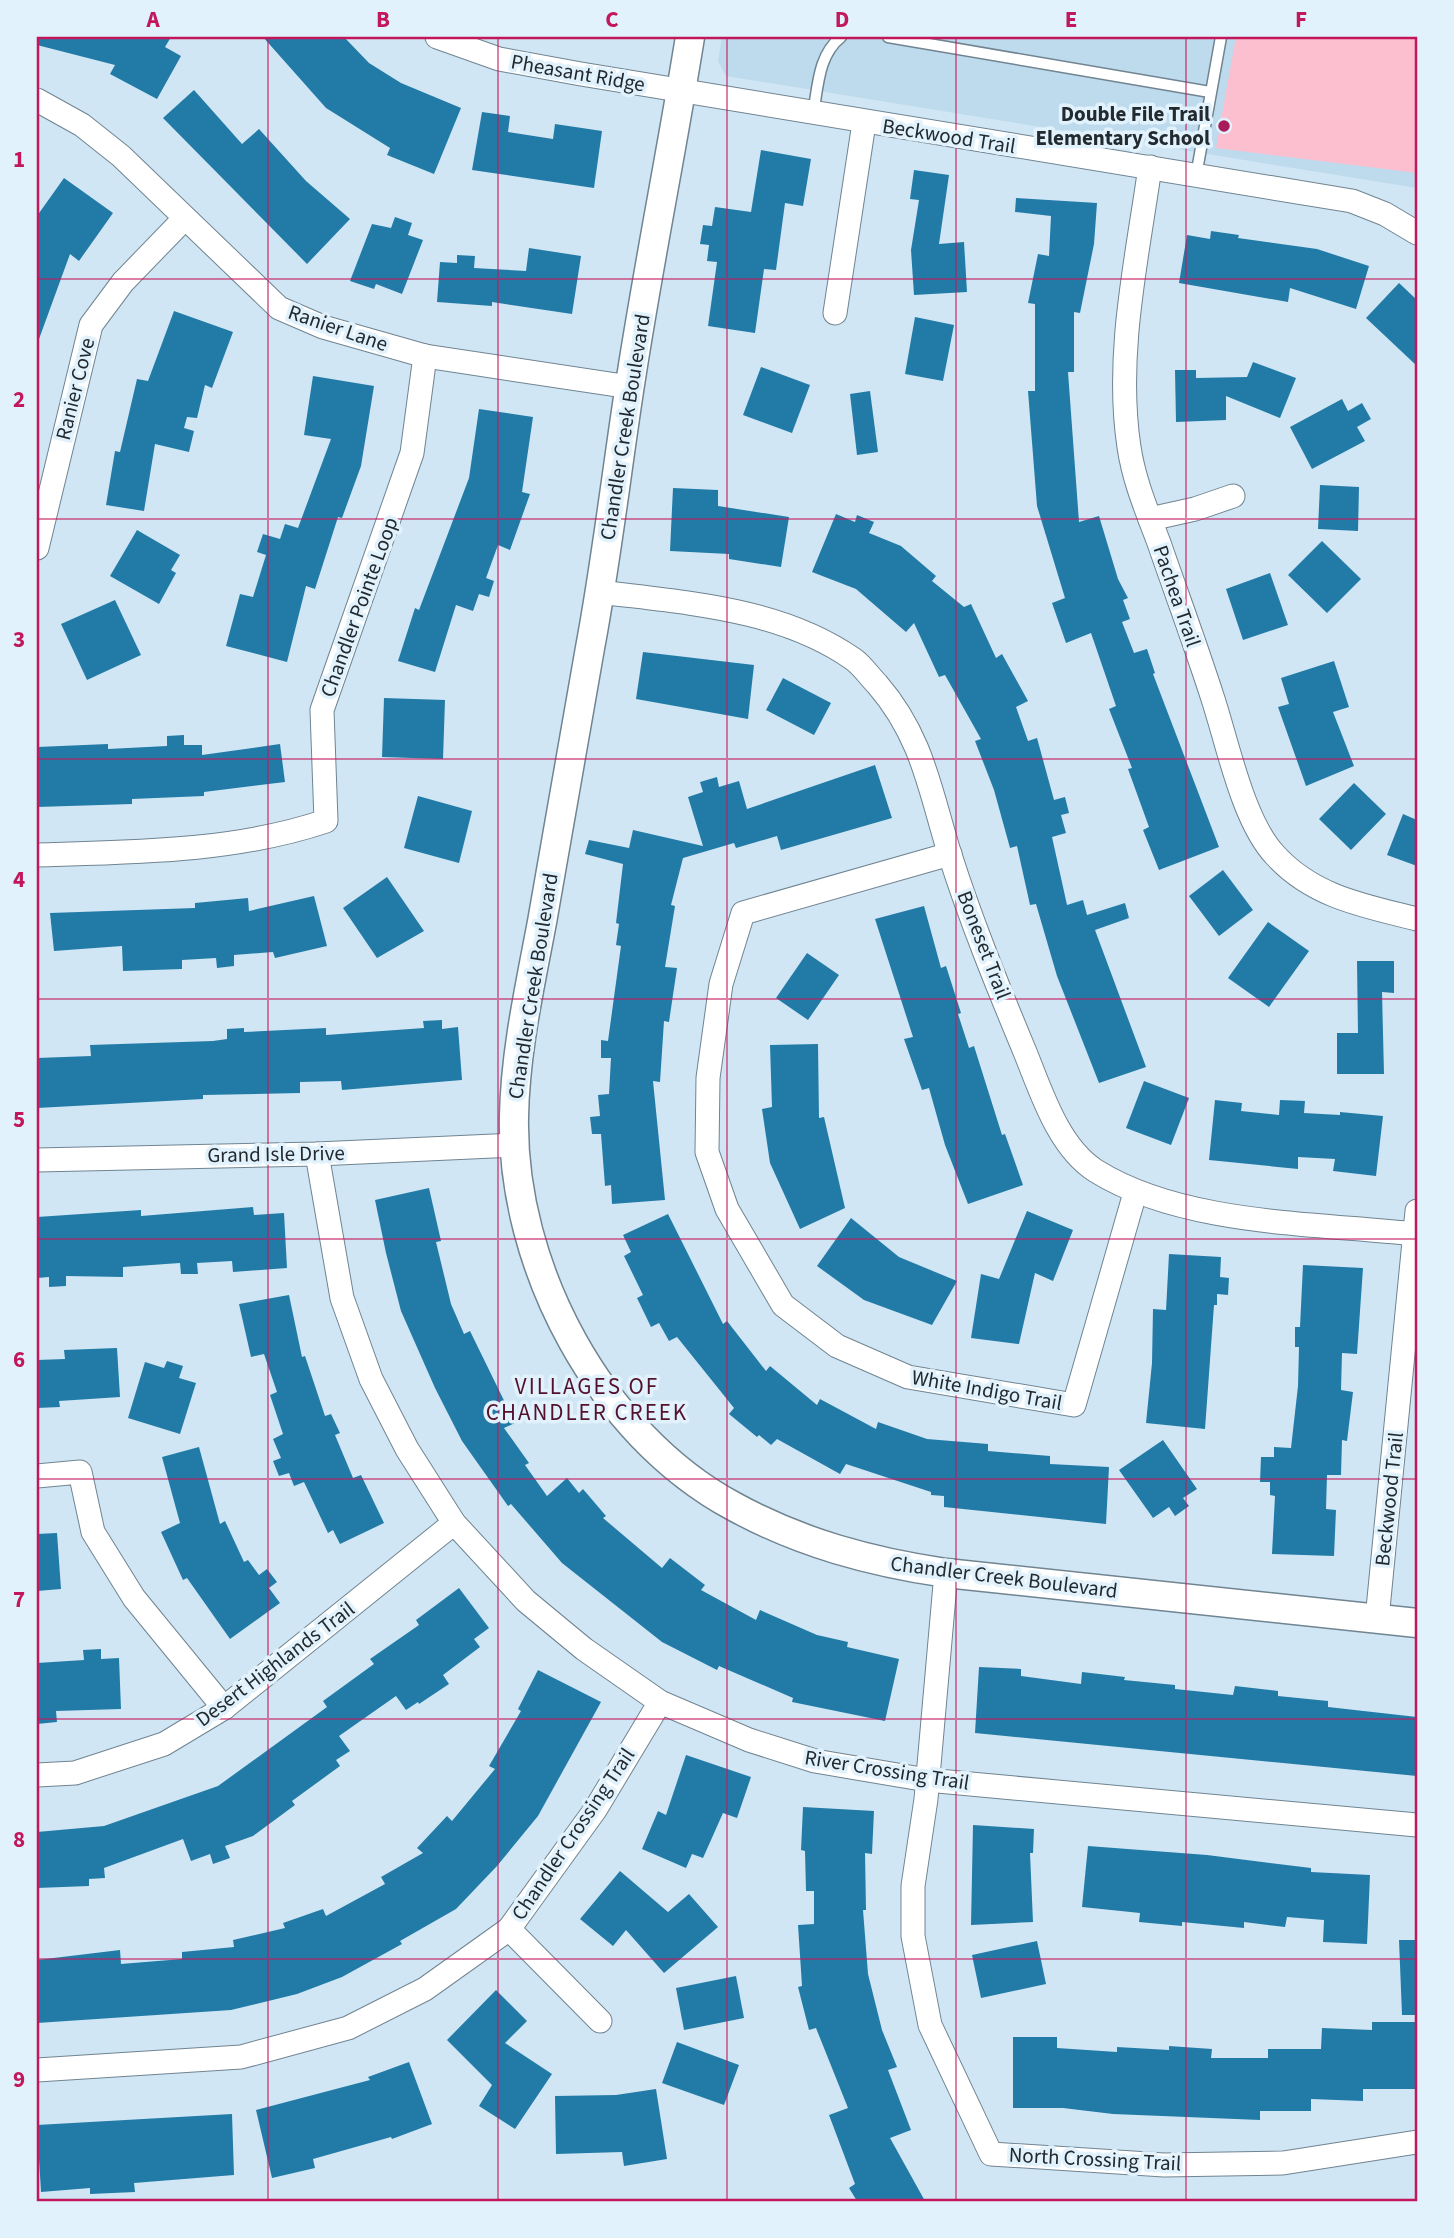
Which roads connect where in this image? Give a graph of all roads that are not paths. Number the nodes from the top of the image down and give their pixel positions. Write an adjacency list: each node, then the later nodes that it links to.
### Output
1 (690, 37): 6 (street, Chandler Creek Boulevard)
2 (841, 37): 9 (lane)
3 (888, 37): 7 (lane)
4 (1221, 37): 7 (lane)
5 (441, 38): 6 (street, Pheasant Ridge)
6 (682, 90): 9 (street, Beckwood Trail); 17 (street, Chandler Creek Boulevard)
7 (1210, 92): 12 (lane)
8 (37, 100): 13 (street, Ranier Lane)
9 (813, 114): 10 (street, Beckwood Trail)
10 (864, 123): 11 (street, Beckwood Trail); 15 (street)
11 (1150, 167): 12 (street, Beckwood Trail); 19 (street, Pachea Trail)
12 (1196, 176): 14 (street, Beckwood Trail)
13 (184, 219): 16 (street, Ranier Lane); 20 (street, Ranier Cove)
14 (1417, 233)
15 (835, 313)
16 (425, 356): 17 (street, Ranier Lane); 23 (street, Chandler Pointe Loop)
17 (629, 387): 21 (street, Chandler Creek Boulevard)
18 (1233, 496): 19 (street)
19 (1150, 519): 24 (street, Pachea Trail)
20 (37, 548)
21 (600, 592): 22 (street, Boneset Trail); 25 (street, Chandler Creek Boulevard)
22 (950, 854): 28 (street, Boneset Trail); 28 (street, White Indigo Trail)
23 (37, 855)
24 (1417, 919)
25 (515, 1145): 26 (street, Grand Isle Drive); 33 (street, Chandler Creek Boulevard)
26 (317, 1154): 27 (street, Grand Isle Drive); 32 (street, River Crossing Trail)
27 (37, 1160)
28 (1135, 1192): 29 (street, Boneset Trail)
29 (1416, 1222): 30 (street, Beckwood Trail)
30 (1409, 1397): 34 (street, Beckwood Trail)
31 (37, 1475): 37 (street)
32 (454, 1523): 36 (street, River Crossing Trail); 37 (street, Desert Highlands Trail)
33 (946, 1573): 34 (street, Chandler Creek Boulevard); 39 (street, North Crossing Trail)
34 (1377, 1619): 35 (street, Chandler Creek Boulevard)
35 (1417, 1623)
36 (660, 1702): 39 (street, River Crossing Trail); 41 (street, Chandler Crossing Trail)
37 (224, 1708): 38 (street, Desert Highlands Trail)
38 (37, 1775)
39 (927, 1780): 40 (street, River Crossing Trail); 44 (street, North Crossing Trail)
40 (1417, 1825)
41 (509, 1929): 42 (street); 43 (street, Chandler Crossing Trail)
42 (600, 2021)
43 (37, 2070)
44 (1417, 2141)

